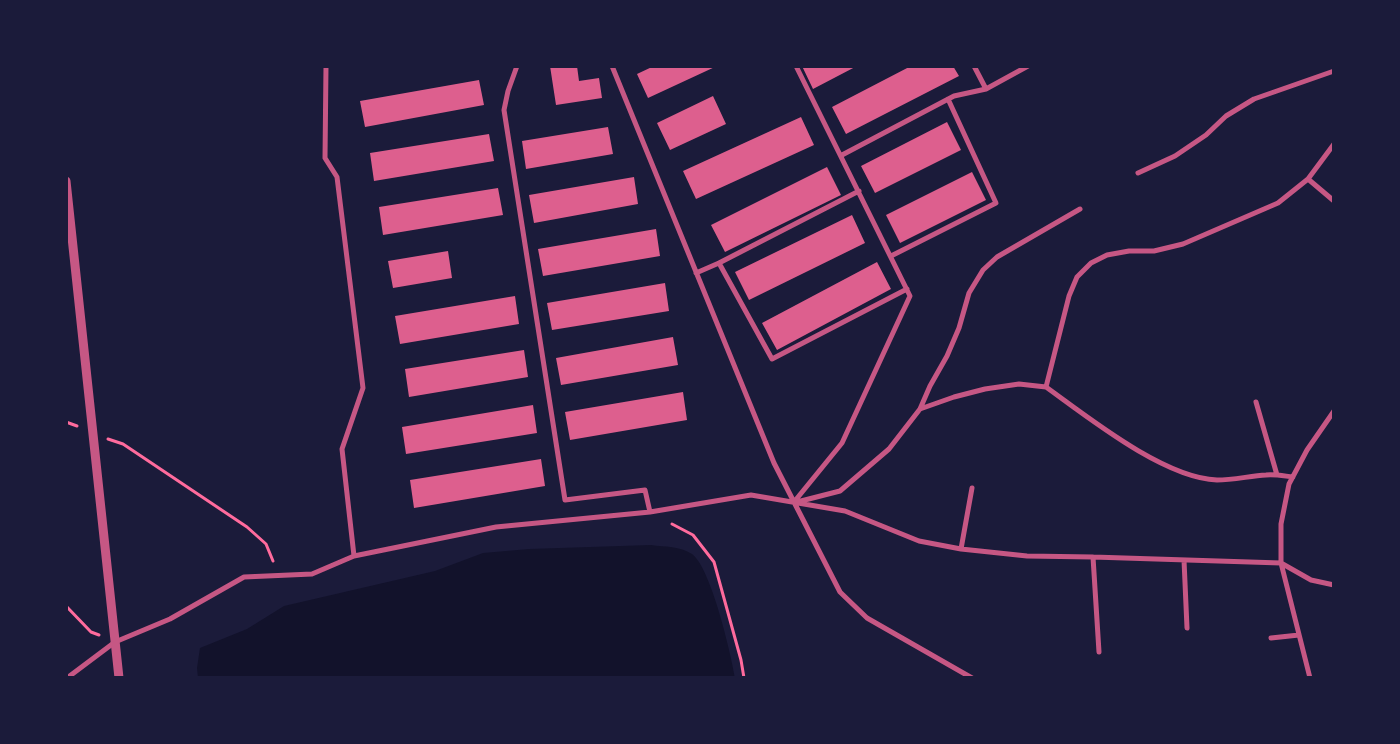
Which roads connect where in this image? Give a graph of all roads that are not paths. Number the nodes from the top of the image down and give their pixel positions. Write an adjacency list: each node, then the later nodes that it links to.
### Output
1 (326, 66): 32 (street)
2 (517, 66): 30 (street)
3 (612, 66): 20 (street)
4 (796, 66): 11 (street)
5 (974, 66): 8 (street)
6 (1028, 66): 8 (street)
7 (1334, 71): 12 (street)
8 (986, 89): 9 (street)
9 (948, 99): 11 (street); 18 (street)
10 (1334, 144): 13 (street)
11 (842, 155): 15 (street)
12 (1138, 173)
13 (1308, 179): 16 (street); 22 (street)
14 (66, 181): 40 (street)
15 (859, 191): 18 (street); 19 (street)
16 (1334, 200)
17 (1080, 209): 24 (street)
18 (890, 256): 21 (street)
19 (719, 263): 20 (street); 21 (street)
20 (696, 273): 29 (street)
21 (907, 289): 29 (street)
22 (1046, 387): 24 (street); 26 (street)
23 (1256, 402): 26 (street)
24 (920, 409): 29 (street)
25 (1334, 411): 27 (street)
26 (1277, 475): 27 (street)
27 (1293, 477): 35 (street)
28 (972, 488): 31 (street)
29 (794, 503): 30 (street); 31 (street); 44 (street)
30 (650, 512): 32 (street)
31 (962, 549): 33 (street)
32 (354, 556): 40 (street)
33 (1093, 557): 34 (street); 41 (street)
34 (1184, 560): 35 (street); 37 (street)
35 (1281, 563): 36 (street); 38 (street)
36 (1334, 585)
37 (1187, 628)
38 (1299, 635): 39 (street); 45 (street)
39 (1271, 638)
40 (116, 642): 42 (street); 43 (street)
41 (1099, 652)
42 (66, 678)
43 (119, 678)
44 (972, 678)
45 (1310, 678)

